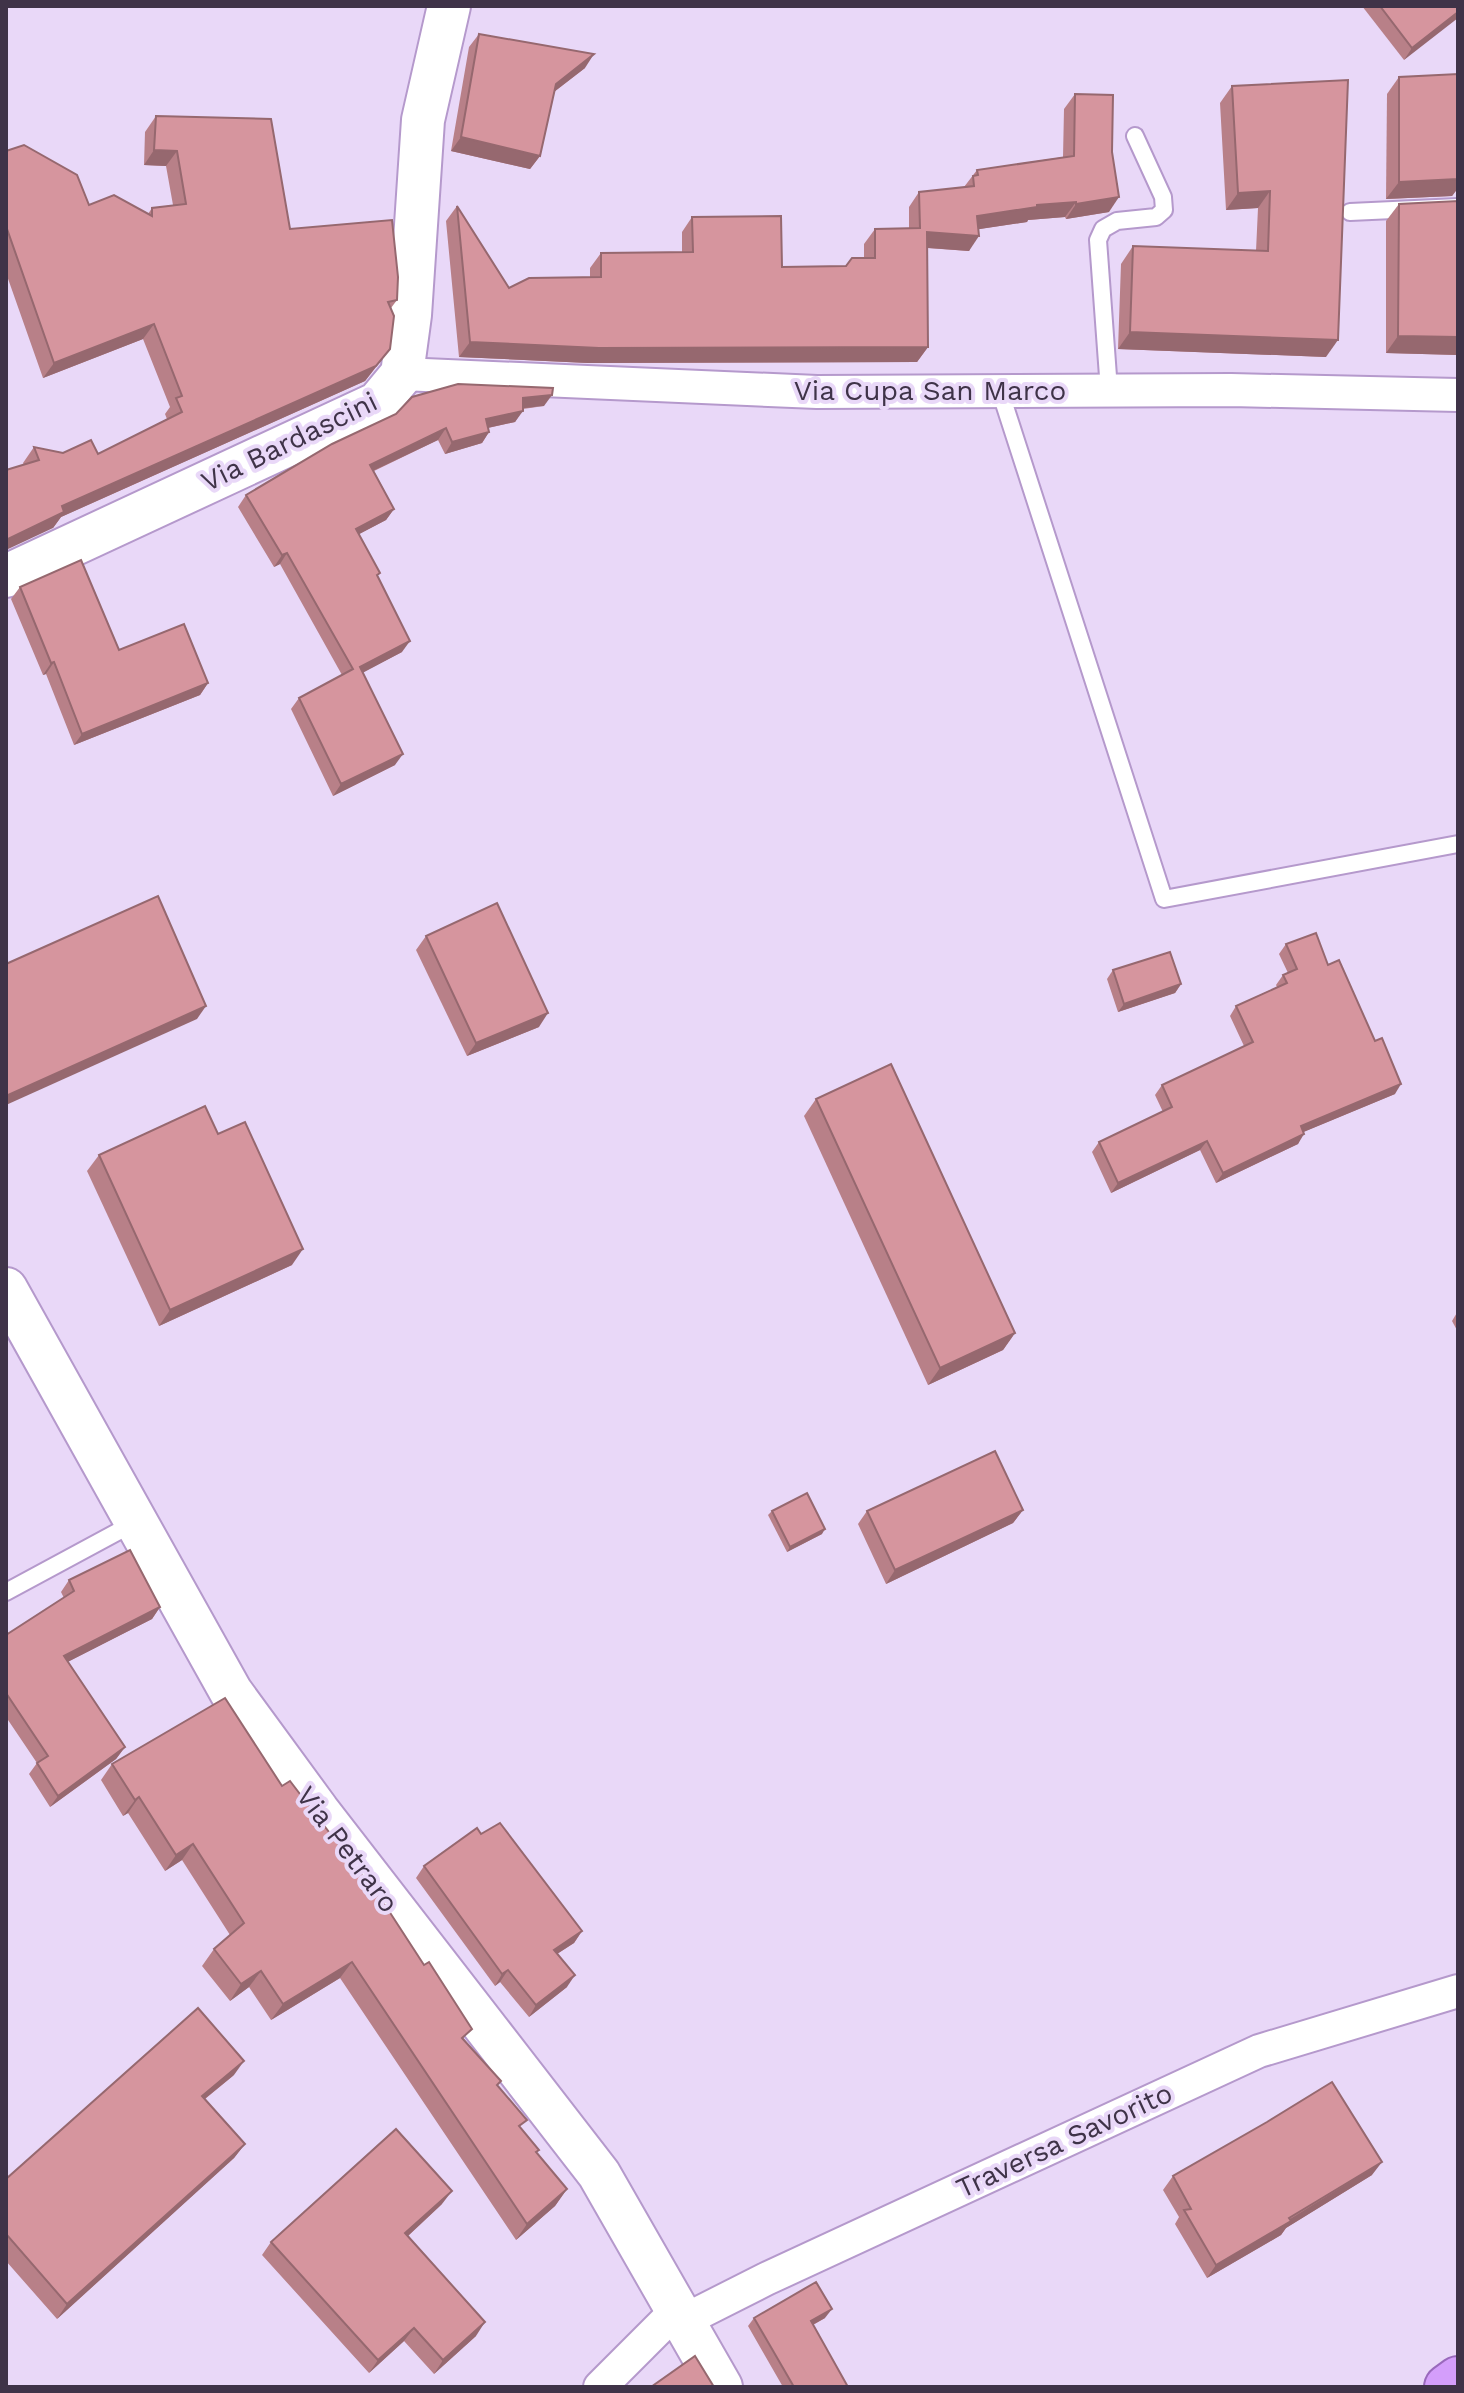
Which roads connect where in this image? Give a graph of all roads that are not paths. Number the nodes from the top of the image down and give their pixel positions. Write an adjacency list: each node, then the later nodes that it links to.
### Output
1 (449, 6): 5 (street, Via Bardascini)
2 (1135, 136): 6 (lane)
3 (1458, 207): 4 (lane)
4 (1350, 212)
5 (402, 374): 7 (street, Via Cupa San Marco); 9 (street, Via Bardascini)
6 (1109, 390): 7 (street, Via Cupa San Marco); 8 (street, Via Cupa San Marco)
7 (1000, 391): 10 (lane)
8 (1458, 395)
9 (6, 576)
10 (1458, 844)
11 (6, 1289): 12 (street, Via Petraro)
12 (136, 1522): 13 (lane); 15 (street, Via Petraro)
13 (6, 1592)
14 (1458, 1991): 15 (street, Traversa Savorito)
15 (680, 2315): 17 (street, Traversa Savorito); 18 (street, Via Petraro)
16 (1458, 2379): 19 (highway)
17 (600, 2387)
18 (721, 2387)
19 (1447, 2387)

